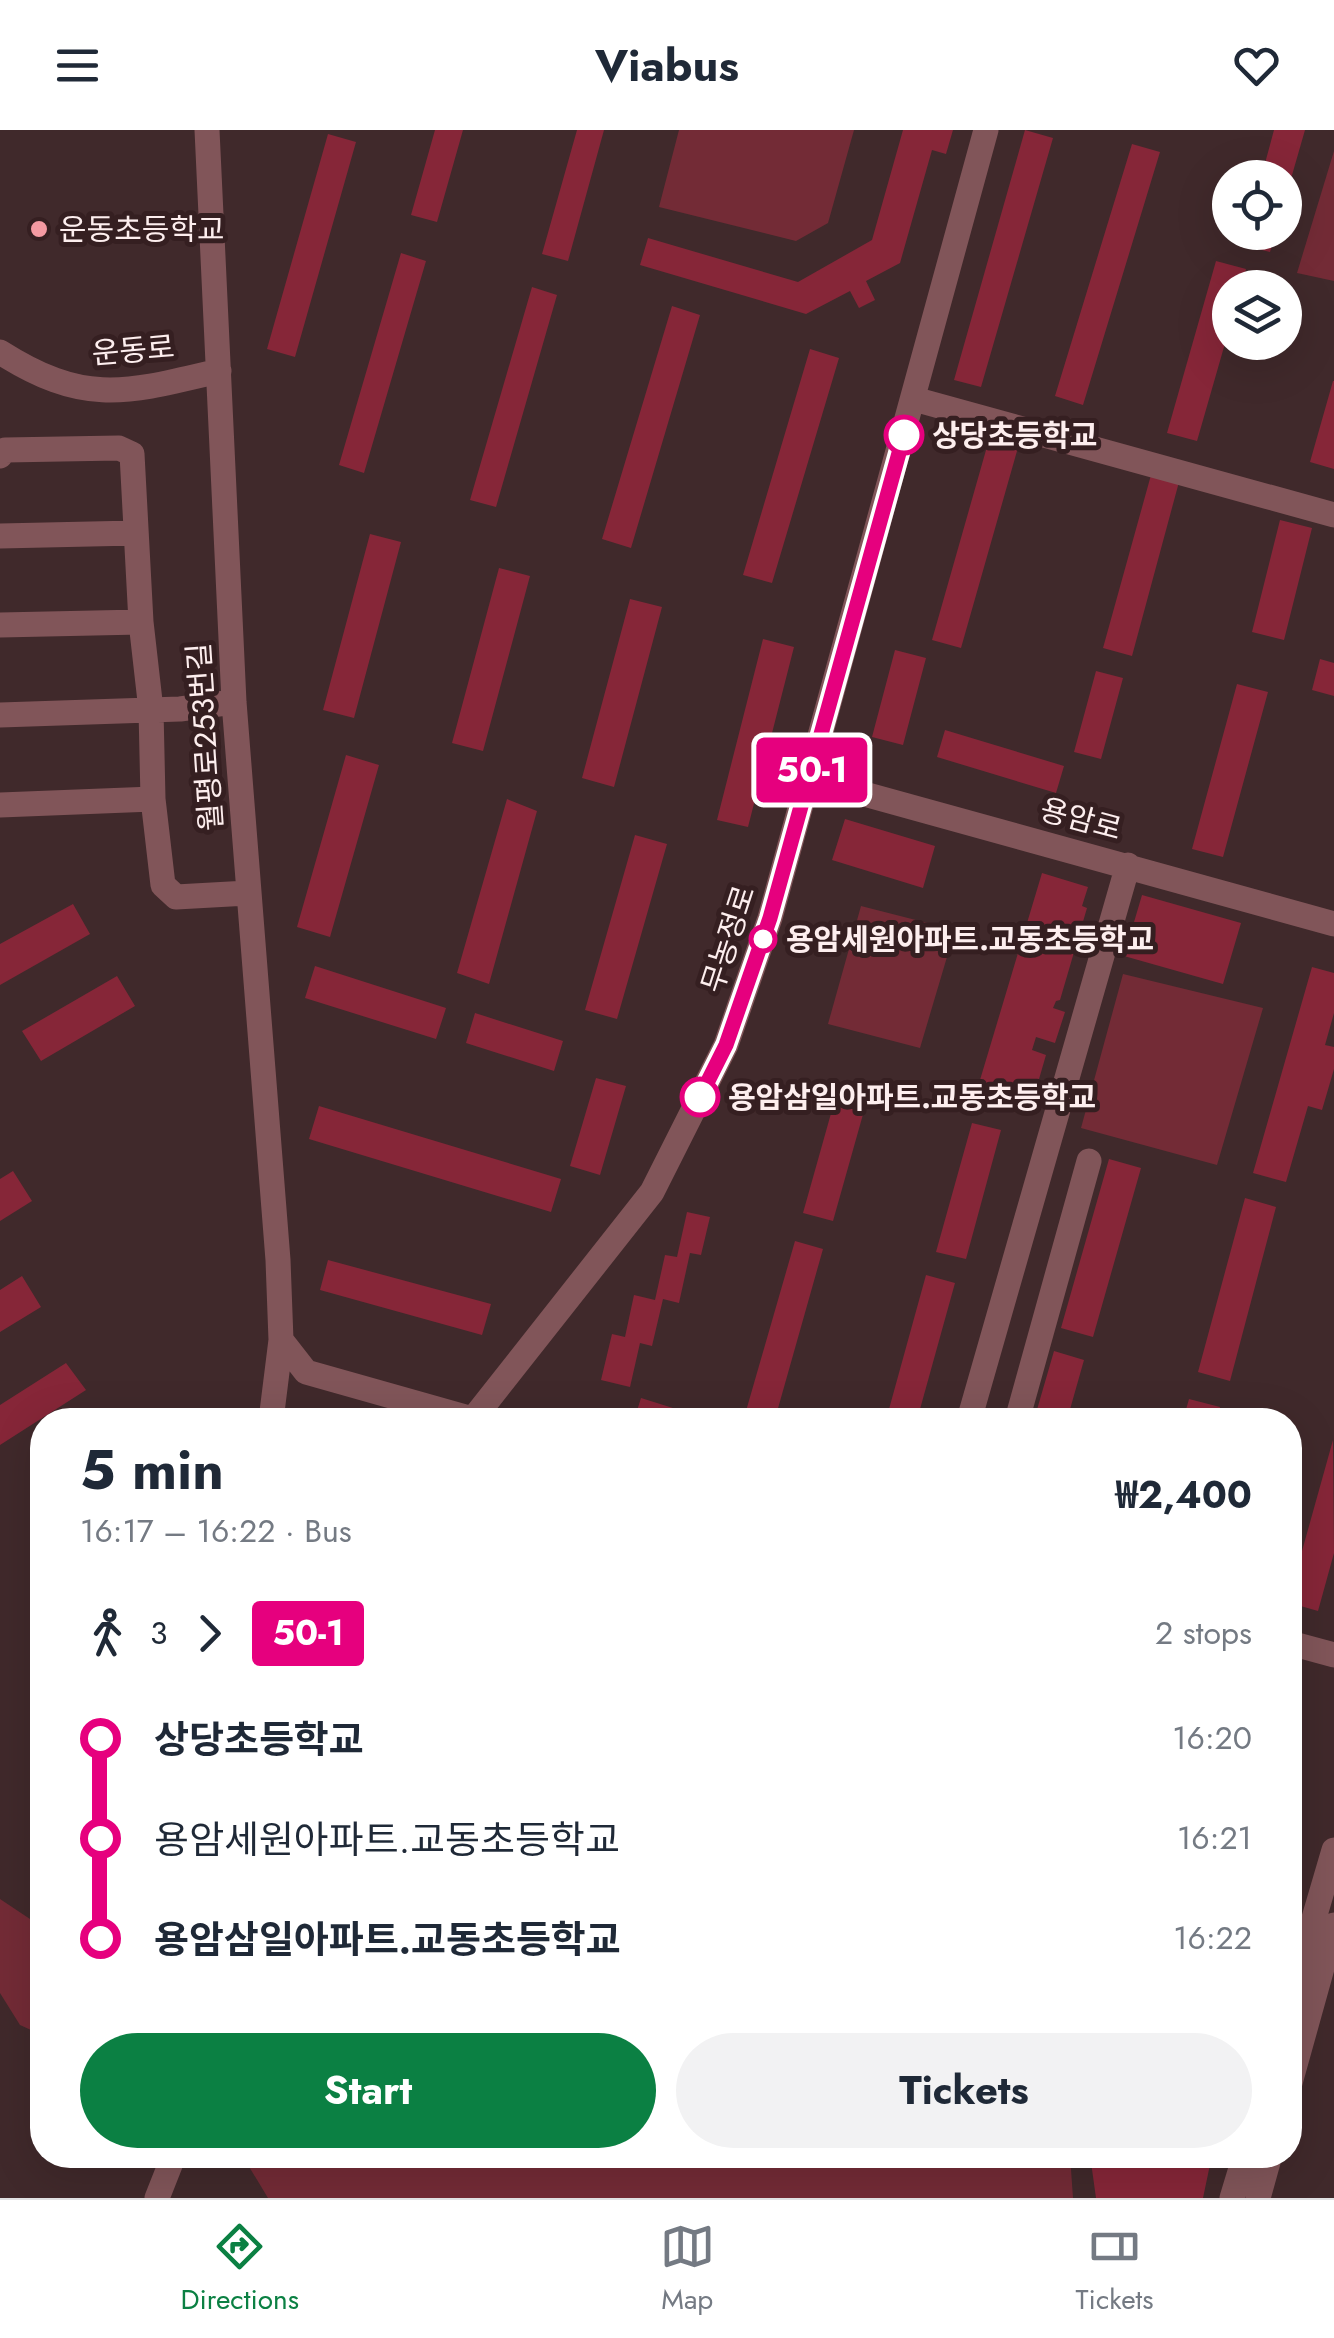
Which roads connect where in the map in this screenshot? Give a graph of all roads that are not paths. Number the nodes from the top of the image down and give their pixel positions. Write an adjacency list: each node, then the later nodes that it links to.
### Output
1 (207, 130): 4 (street, 월평로253번길)
2 (986, 130): 5 (street, 무농정로)
3 (0, 352): 4 (street, 운동로)
4 (219, 371): 12 (street, 월평로253번길)
5 (914, 400): 7 (street); 15 (street, 무농정로)
6 (0, 456): 8 (street)
7 (1334, 516)
8 (136, 534): 9 (street); 10 (street)
9 (0, 536)
10 (141, 622): 11 (street); 13 (street)
11 (0, 625)
12 (234, 702): 13 (street); 19 (street, 월평로253번길)
13 (150, 710): 14 (street); 16 (street)
14 (0, 715)
15 (810, 778): 18 (street, 용암로); 25 (street, 무농정로)
16 (153, 799): 17 (street); 19 (street)
17 (0, 804)
18 (1128, 865): 20 (street, 용암로); 26 (street)
19 (248, 893): 22 (street, 월평로253번길)
20 (1334, 924)
21 (1089, 1161): 27 (street)
22 (281, 1340): 23 (street); 24 (street, 무농정로)
23 (273, 1408)
24 (432, 1408)
25 (483, 1408)
26 (972, 1408)
27 (1019, 1408)
28 (1302, 1646): 29 (street)
29 (1334, 1655)
30 (1334, 1850): 32 (street)
31 (1334, 1925): 33 (street)
32 (1302, 1959)
33 (1302, 2039)
34 (169, 2168): 37 (street)
35 (1241, 2168): 38 (street)
36 (1266, 2168): 39 (street)
37 (156, 2198)
38 (1232, 2198)
39 (1258, 2198)

